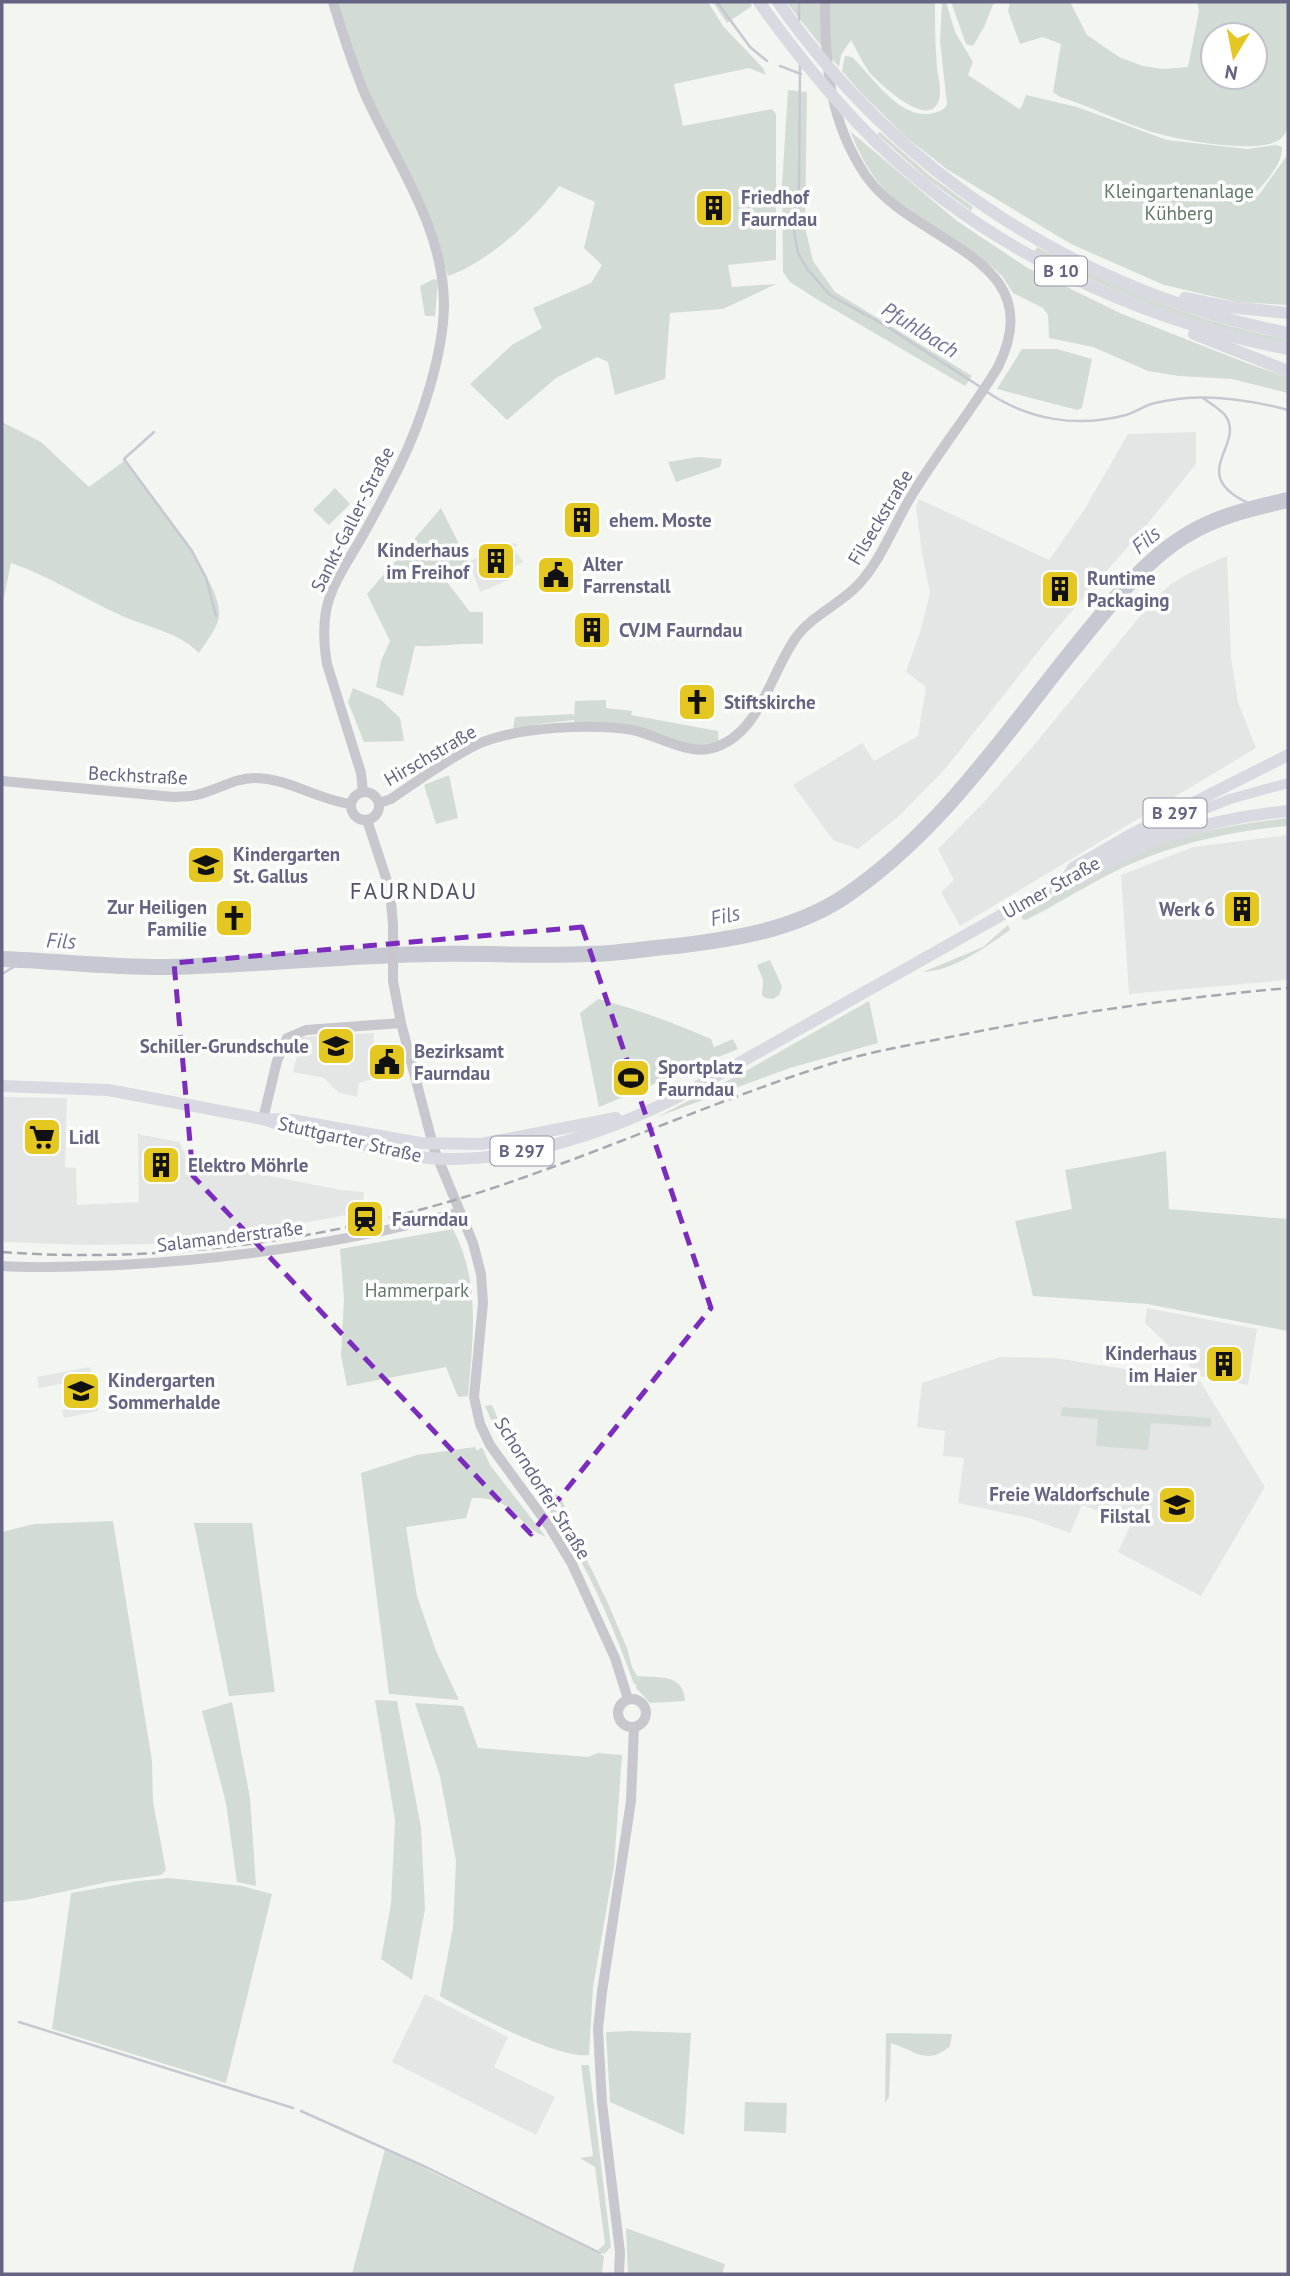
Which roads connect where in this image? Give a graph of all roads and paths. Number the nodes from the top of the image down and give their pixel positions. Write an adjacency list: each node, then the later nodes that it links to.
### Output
1 (333, 2): 15 (street, Sankt-Galler-Straße)
2 (759, 2): 7 (main road, B 10)
3 (778, 2): 5 (main road, B 10)
4 (825, 2): 11 (street, Filseckstraße)
5 (1158, 297): 6 (main road, B 10); 8 (main road, B 10)
6 (1288, 313)
7 (1165, 316): 9 (main road, B 10); 10 (main road)
8 (1288, 333)
9 (1288, 349)
10 (1288, 371)
11 (705, 750): 16 (street, Hirschstraße)
12 (1288, 755): 20 (main road, B 297)
13 (2, 781): 17 (street, Beckhstraße)
14 (1288, 783): 20 (main road, Ulmer Straße)
15 (363, 792): 16 (street); 17 (street)
16 (379, 803): 19 (street)
17 (351, 804): 19 (street)
18 (1288, 811): 20 (main road, B 297)
19 (367, 820): 22 (street, Schorndorfer Straße)
20 (1067, 878): 21 (main road, Ulmer Straße / B 297)
21 (824, 1015): 24 (main road, Stuttgarter Straße / B 297)
22 (401, 1023): 24 (street); 25 (street, Schorndorfer Straße)
23 (2, 1086): 24 (main road, Stuttgarter Straße / B 297)
24 (263, 1119)
25 (460, 1212): 26 (street, Salamanderstraße); 27 (street, Schorndorfer Straße)
26 (2, 1266)
27 (628, 1699): 28 (street); 28 (street)
28 (634, 1727): 29 (street)
29 (619, 2274)

